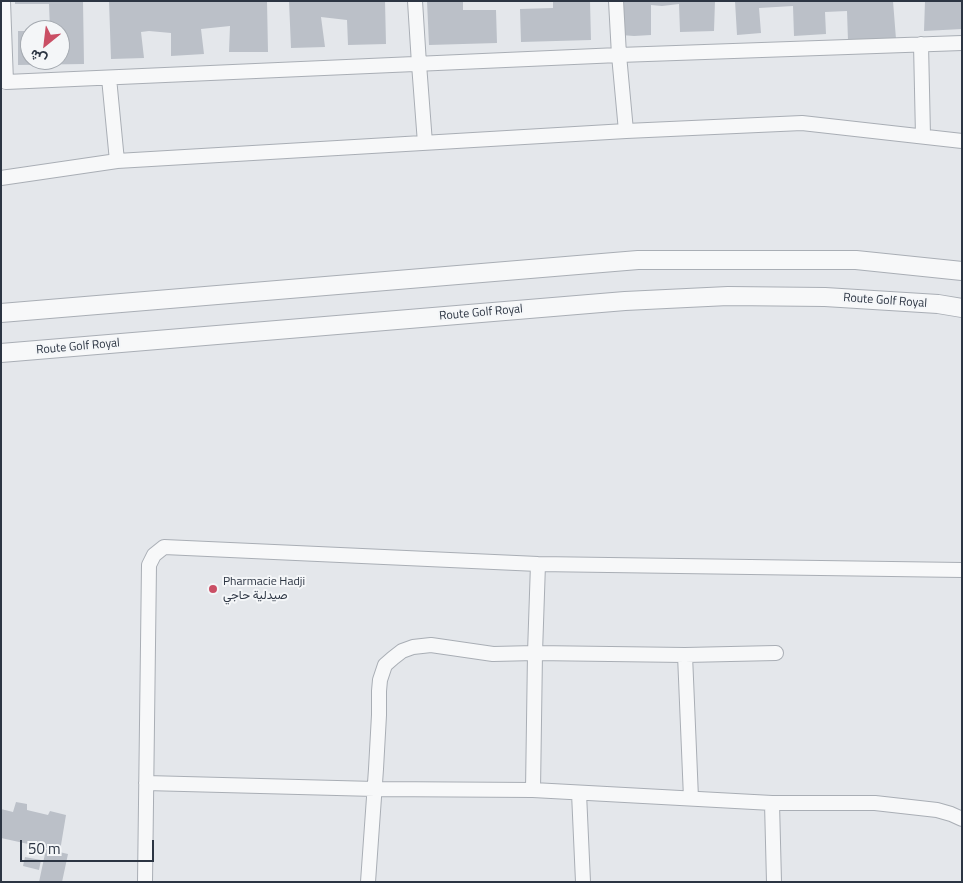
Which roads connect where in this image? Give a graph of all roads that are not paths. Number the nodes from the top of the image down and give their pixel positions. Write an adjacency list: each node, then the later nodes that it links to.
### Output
1 (3, 1): 8 (street)
2 (415, 1): 7 (street)
3 (616, 1): 6 (street)
4 (962, 43): 5 (street)
5 (921, 44): 6 (street); 10 (street)
6 (619, 55): 7 (street); 9 (street)
7 (419, 64): 8 (street); 12 (street)
8 (109, 78): 13 (street)
9 (626, 131): 10 (street); 12 (street)
10 (923, 136): 11 (street)
11 (962, 140)
12 (425, 142): 13 (street)
13 (117, 161): 14 (street)
14 (1, 178)
15 (962, 271): 17 (street)
16 (962, 308): 18 (street, Route Golf Royal)
17 (1, 313)
18 (1, 353)
19 (538, 564): 20 (street); 21 (street); 24 (street)
20 (962, 570)
21 (535, 653): 23 (street); 25 (street); 26 (street)
22 (776, 653): 23 (street)
23 (685, 655): 28 (street)
24 (146, 783): 25 (street); 31 (street)
25 (375, 789): 26 (street); 32 (street)
26 (533, 790): 27 (street)
27 (579, 793): 28 (street); 33 (street)
28 (691, 798): 29 (street)
29 (772, 803): 30 (street); 34 (street)
30 (962, 819)
31 (145, 882)
32 (368, 882)
33 (583, 882)
34 (774, 882)

